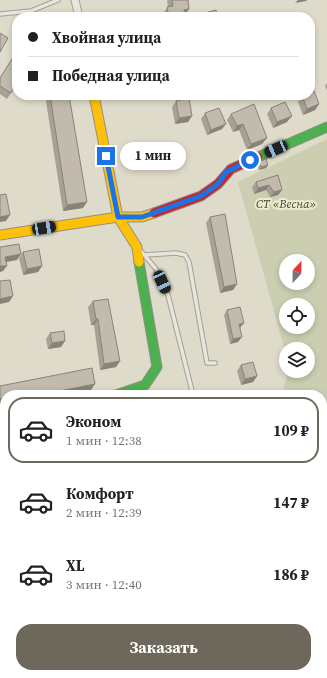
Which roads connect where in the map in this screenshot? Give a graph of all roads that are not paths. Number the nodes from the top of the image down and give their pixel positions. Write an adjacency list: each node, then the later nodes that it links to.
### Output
1 (58, 0): 3 (lane)
2 (75, 0): 4 (street)
3 (21, 12)
4 (78, 12)
5 (12, 13): 6 (lane)
6 (0, 14)
7 (95, 100): 9 (street)
8 (327, 126): 9 (street)
9 (118, 217): 10 (street); 11 (street)
10 (0, 235)
11 (137, 247): 12 (lane); 14 (street)
12 (145, 256): 13 (lane); 15 (lane)
13 (215, 363)
14 (130, 390)
15 (192, 390)

